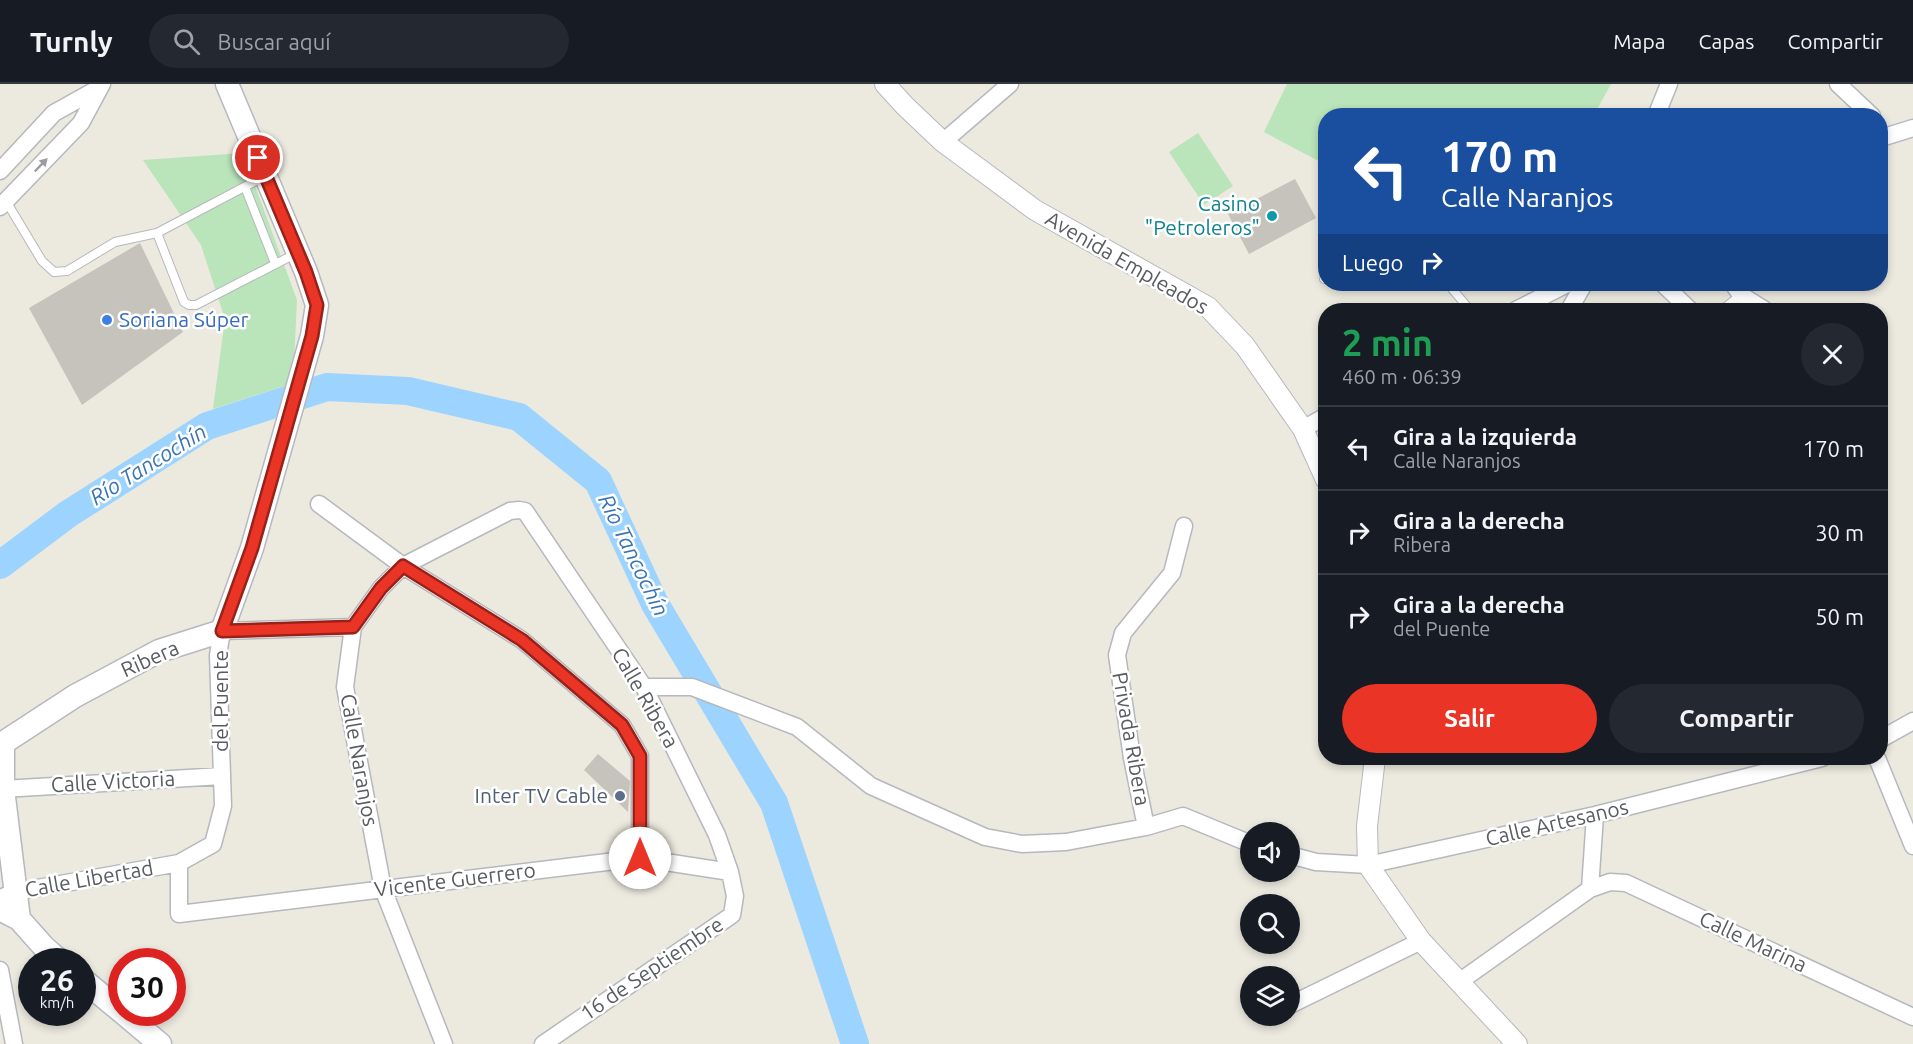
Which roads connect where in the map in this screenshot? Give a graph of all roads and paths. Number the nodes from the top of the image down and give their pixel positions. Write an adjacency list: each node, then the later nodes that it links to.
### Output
1 (227, 84): 13 (main road, del Puente)
2 (885, 84): 11 (street, Avenida Empleados)
3 (1010, 84): 11 (street)
4 (1669, 84): 7 (street)
5 (1838, 84): 8 (street)
6 (101, 86): 12 (street); 15 (street, one-way to 6)
7 (1659, 108)
8 (1864, 108)
9 (1913, 128): 10 (street)
10 (1888, 132)
11 (943, 142): 28 (street, Avenida Empleados)
12 (0, 171)
13 (266, 176): 14 (lane); 17 (main road, del Puente)
14 (245, 187): 16 (lane); 18 (lane)
15 (2, 201): 16 (lane)
16 (157, 233): 18 (lane)
17 (298, 252): 18 (lane); 35 (main road, del Puente)
18 (275, 263)
19 (1456, 291): 23 (lane)
20 (1553, 291): 24 (street)
21 (1670, 291): 25 (street)
22 (1740, 291): 26 (street)
23 (1465, 303)
24 (1530, 303)
25 (1683, 303)
26 (1756, 303)
27 (1318, 421): 28 (street)
28 (1304, 429): 29 (street, Avenida Empleados)
29 (1318, 461)
30 (319, 504): 33 (street)
31 (510, 511): 33 (street, Calle Naranjos); 36 (street, Calle Ribera)
32 (1184, 526): 46 (street, Privada Ribera)
33 (403, 566): 34 (street, Calle Naranjos); 49 (street)
34 (353, 627): 35 (street, Ribera); 54 (street, Calle Naranjos)
35 (222, 631): 39 (main road, Ribera); 43 (street, del Puente)
36 (644, 687): 46 (street); 53 (street, Calle Ribera)
37 (1913, 722): 38 (street)
38 (1888, 735)
39 (2, 744): 44 (main road)
40 (1374, 765): 52 (street)
41 (1794, 765): 45 (street, Calle Artesanos)
42 (1880, 765): 48 (street)
43 (222, 776): 44 (street, Calle Victoria); 51 (street, del Puente)
44 (3, 789): 56 (main road)
45 (1595, 815): 52 (street, Calle Artesanos); 55 (street)
46 (1146, 827): 47 (street)
47 (1240, 839)
48 (1913, 846)
49 (640, 858): 53 (street, Vicente Guerrero); 54 (street, Vicente Guerrero)
50 (1300, 858): 52 (street, Calle Artesanos)
51 (178, 863): 54 (street, Vicente Guerrero); 56 (street, Calle Libertad)
52 (1368, 865): 59 (street)
53 (730, 872): 58 (street, Calle Ribera)
54 (383, 889): 70 (street, Calle Naranjos)
55 (1590, 889): 62 (street, Calle Marina); 66 (street, Calle Marina)
56 (8, 895): 57 (main road)
57 (9, 914): 60 (main road)
58 (732, 915): 71 (street, 16 de Septiembre)
59 (1421, 941): 62 (street); 65 (street)
60 (45, 948)
61 (0, 970): 68 (street)
62 (1459, 982): 72 (street)
63 (96, 991): 64 (main road)
64 (108, 1000)
65 (1300, 1000)
66 (1913, 1017)
67 (139, 1026): 69 (main road)
68 (9, 1042)
69 (160, 1044)
70 (444, 1044)
71 (543, 1044)
72 (1517, 1044)

